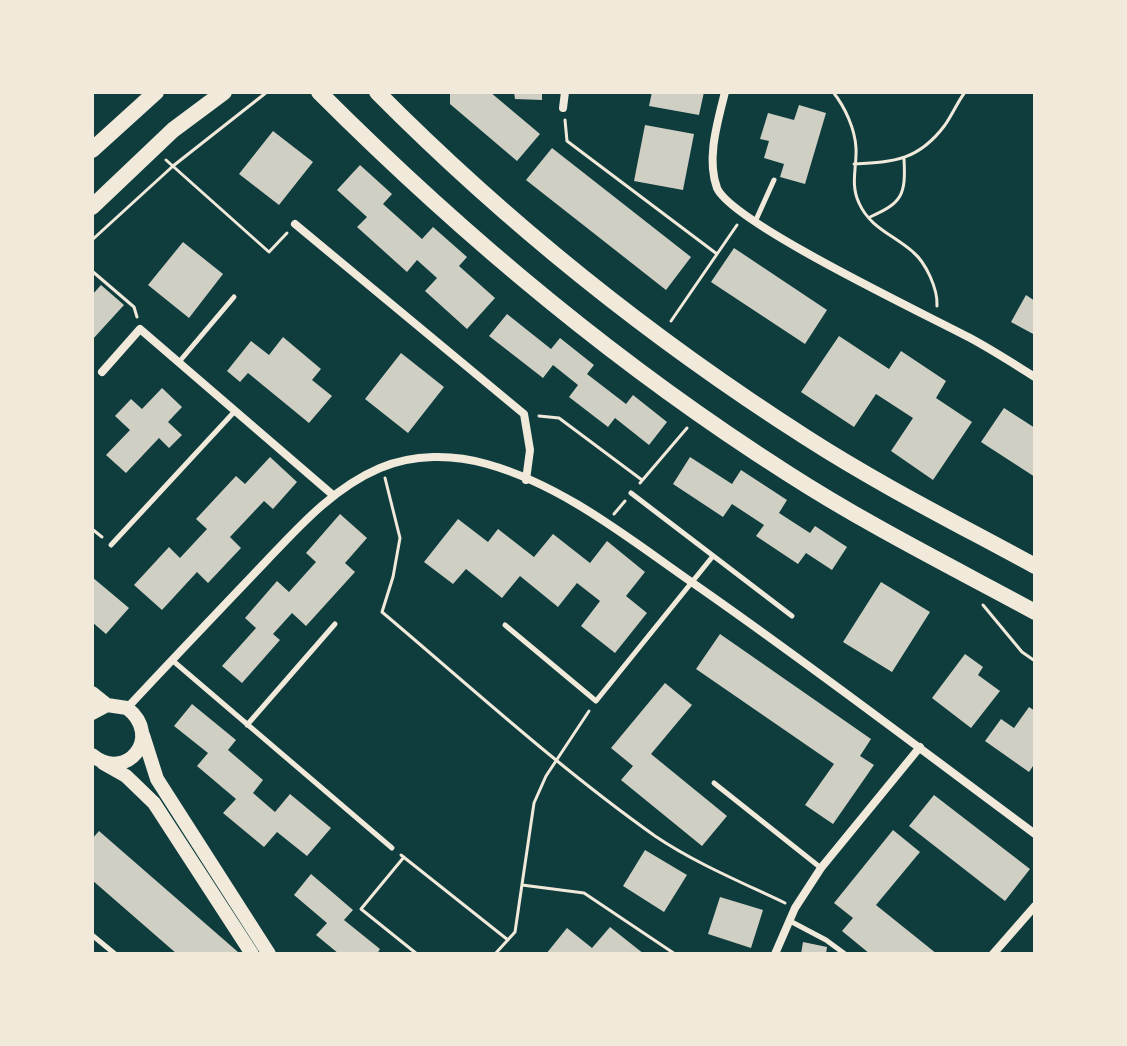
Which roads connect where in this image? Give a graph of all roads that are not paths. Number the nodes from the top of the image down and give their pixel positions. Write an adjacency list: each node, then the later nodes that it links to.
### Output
1 (156, 92): 8 (main road)
2 (224, 92): 10 (main road)
3 (319, 92): 25 (main road)
4 (565, 92): 7 (street)
5 (725, 92): 11 (street)
6 (380, 94): 23 (main road)
7 (563, 108)
8 (92, 150)
9 (774, 180): 11 (lane)
10 (92, 207)
11 (755, 222): 16 (street)
12 (295, 224): 18 (street)
13 (234, 297): 14 (lane)
14 (179, 362): 15 (street); 17 (street)
15 (102, 372)
16 (1035, 377)
17 (235, 411): 20 (street); 21 (lane)
18 (526, 480): 20 (street); 24 (street)
19 (631, 493): 22 (lane)
20 (334, 496): 29 (street)
21 (111, 545)
22 (713, 556): 24 (lane); 26 (lane)
23 (1035, 566)
24 (693, 583): 28 (lane); 36 (street)
25 (1035, 612)
26 (792, 616)
27 (335, 624): 34 (lane)
28 (505, 625)
29 (172, 660): 32 (street); 34 (lane)
30 (92, 693): 31 (street)
31 (107, 705): 32 (street); 33 (street)
32 (127, 708): 35 (street)
33 (92, 713)
34 (247, 725): 40 (lane)
35 (143, 735): 37 (street); 47 (street)
36 (920, 747): 39 (street); 41 (street)
37 (98, 759): 46 (street)
38 (714, 783): 41 (lane)
39 (1035, 834)
40 (392, 848)
41 (821, 868): 43 (street)
42 (1035, 906): 50 (street)
43 (790, 921): 48 (street); 49 (lane)
44 (92, 935): 45 (lane)
45 (115, 954)
46 (252, 954)
47 (269, 954)
48 (775, 954)
49 (845, 954)
50 (993, 954)

